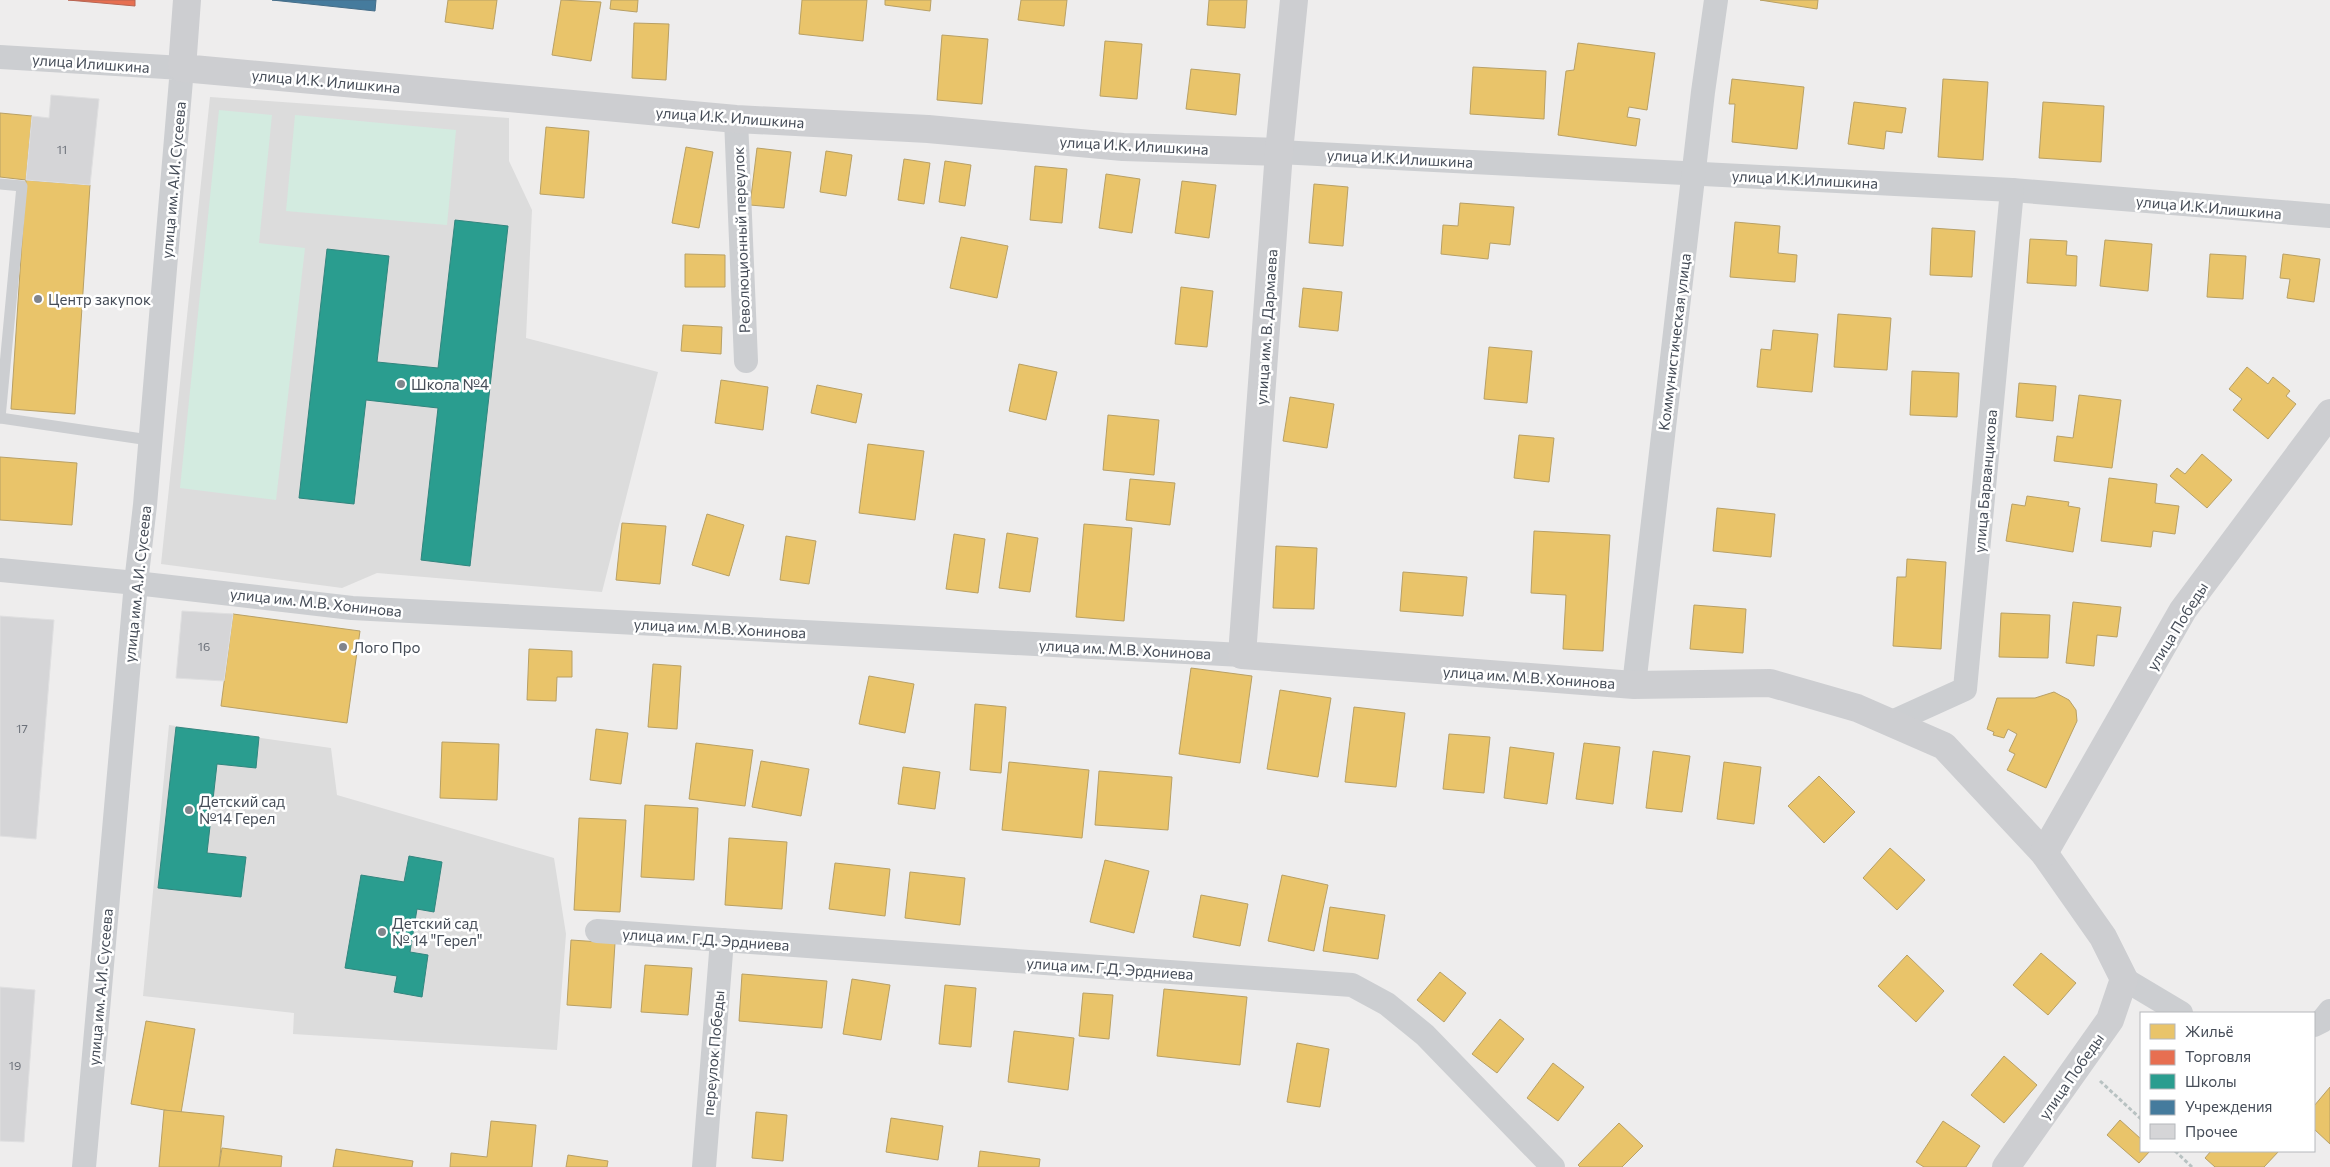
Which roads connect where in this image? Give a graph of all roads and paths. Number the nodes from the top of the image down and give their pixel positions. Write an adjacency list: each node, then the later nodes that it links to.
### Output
1 (187, 0): 5 (street, улица им. А.И. Сусеева)
2 (1294, 0): 7 (street, улица им. В. Дармаева)
3 (1716, 0): 8 (street, Коммунистическая улица)
4 (0, 57): 5 (street, улица Илишкина)
5 (182, 68): 6 (street, улица И.К. Илишкина); 15 (street, улица им. А.И. Сусеева)
6 (736, 119): 7 (street, улица И.К. Илишкина); 12 (street, Революционный переулок)
7 (1279, 152): 8 (street, улица И.К.Илишкина); 18 (street, улица им. В. Дармаева)
8 (1694, 173): 10 (street, улица И.К.Илишкина); 19 (street, Коммунистическая улица)
9 (0, 184): 14 (lane)
10 (2012, 190): 11 (street, улица И.К.Илишкина); 20 (street, улица Барванцикова)
11 (2330, 216)
12 (746, 361)
13 (2330, 413): 21 (street, улица Победы)
14 (0, 418): 15 (lane)
15 (150, 440): 17 (street, улица им. А.И. Сусеева)
16 (0, 570): 17 (street, улица им. М.В. Хонинова)
17 (136, 583): 18 (street, улица им. М.В. Хонинова); 31 (street, улица им. А.И. Сусеева)
18 (1242, 655): 19 (street, улица им. М.В. Хонинова)
19 (1634, 685): 20 (street, улица им. М.В. Хонинова)
20 (1890, 723): 21 (street, улица им. М.В. Хонинова)
21 (2044, 853): 24 (street, улица им. М.В. Хонинова)
22 (597, 931): 23 (street, улица им. Г.Д. Эрдниева)
23 (722, 940): 32 (street, переулок Победы); 33 (street, улица им. Г.Д. Эрдниева)
24 (2124, 979): 26 (street); 28 (street, улица Победы)
25 (2330, 1011): 27 (street)
26 (2179, 1012)
27 (2315, 1024)
28 (2080, 1062): 29 (path); 34 (street, улица Победы)
29 (2140, 1118)
30 (2176, 1152): 35 (path)
31 (84, 1167)
32 (704, 1167)
33 (1553, 1167)
34 (2006, 1167)
35 (2192, 1167)

